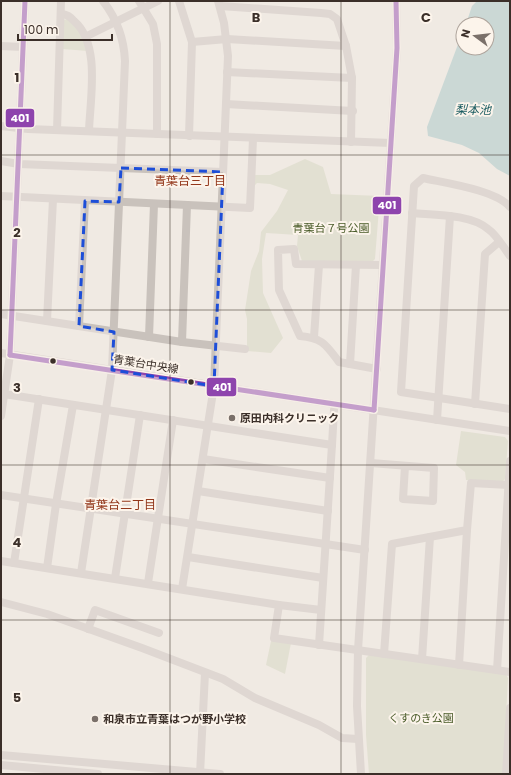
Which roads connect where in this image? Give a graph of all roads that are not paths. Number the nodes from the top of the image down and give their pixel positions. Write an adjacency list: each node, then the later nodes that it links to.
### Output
1 (25, 1): 16 (street)
2 (61, 1): 9 (street)
3 (102, 1): 10 (street)
4 (158, 1): 8 (street)
5 (180, 1): 13 (street)
6 (396, 1): 31 (street)
7 (219, 3): 12 (street); 15 (street)
8 (142, 4): 10 (street); 26 (street)
9 (61, 14): 11 (street); 23 (street)
10 (117, 22): 11 (street); 25 (street)
11 (87, 36): 24 (street)
12 (227, 39): 13 (street); 15 (street); 17 (street)
13 (192, 42): 27 (street)
14 (1, 46): 16 (street)
15 (346, 46): 18 (street)
16 (23, 47): 22 (street)
17 (227, 72): 18 (street); 19 (street)
18 (352, 78): 20 (street)
19 (226, 104): 20 (street); 28 (street)
20 (353, 111): 30 (street)
21 (1, 126): 22 (street)
22 (20, 129): 23 (street); 33 (street)
23 (56, 130): 24 (street)
24 (89, 131): 25 (street)
25 (122, 133): 26 (street); 34 (street)
26 (157, 134): 27 (street)
27 (189, 136): 28 (street)
28 (224, 137): 29 (street); 35 (street)
29 (253, 139): 30 (street); 43 (street)
30 (352, 142): 31 (street)
31 (391, 143): 51 (street)
32 (1, 161): 33 (street)
33 (19, 164): 34 (street); 37 (street)
34 (121, 168): 35 (street); 40 (street)
35 (223, 172): 43 (street)
36 (1, 196): 37 (street)
37 (17, 198): 38 (street); 53 (street)
38 (53, 199): 39 (street); 54 (street)
39 (85, 201): 40 (street); 55 (street)
40 (119, 202): 41 (street); 56 (street)
41 (154, 204): 42 (street); 57 (street)
42 (187, 205): 43 (street); 59 (street)
43 (222, 207): 60 (street)
44 (510, 207): 45 (street)
45 (412, 213): 46 (street); 69 (street)
46 (450, 216): 47 (street); 69 (street)
47 (499, 242): 48 (street); 71 (street)
48 (510, 256)
49 (319, 265): 50 (street); 58 (street); 58 (street)
50 (356, 265): 51 (street); 64 (street)
51 (383, 265): 65 (street)
52 (1, 314): 53 (street)
53 (12, 316): 54 (street); 63 (street)
54 (47, 321): 55 (street)
55 (79, 326): 56 (street)
56 (114, 332): 57 (street); 66 (street)
57 (149, 337): 59 (street)
58 (314, 337): 64 (street)
59 (182, 342): 60 (street)
60 (216, 346): 61 (street); 67 (street)
61 (245, 349)
62 (1, 353): 63 (street, 青葉台中央線)
63 (10, 355): 66 (street, 青葉台中央線); 68 (street)
64 (350, 364): 65 (street)
65 (376, 369): 76 (street)
66 (112, 370): 67 (street, 青葉台中央線); 74 (street)
67 (214, 386): 76 (street, 青葉台中央線); 81 (street)
68 (4, 394): 70 (street); 78 (street)
69 (438, 398): 71 (street); 80 (street)
70 (39, 400): 72 (street); 92 (street)
71 (475, 404): 73 (street)
72 (73, 405): 74 (street); 93 (street)
73 (510, 409)
74 (106, 410): 77 (street); 94 (street)
75 (334, 410): 83 (street)
76 (374, 410): 80 (street, 青葉台中央線); 86 (street)
77 (140, 415): 79 (street); 96 (street)
78 (1, 416)
79 (173, 420): 81 (street); 97 (street)
80 (437, 420): 82 (street, 青葉台中央線)
81 (208, 426): 83 (street); 84 (street)
82 (510, 431)
83 (332, 445): 88 (street)
84 (203, 458): 88 (street); 90 (street)
85 (510, 461): 89 (street)
86 (370, 463): 87 (street); 102 (street)
87 (405, 466): 87 (street)
88 (330, 478): 95 (street)
89 (509, 485): 99 (street); 122 (street)
90 (198, 491): 95 (street); 98 (street)
91 (1, 495): 92 (street)
92 (23, 499): 93 (street); 105 (street)
93 (56, 504): 94 (street); 106 (street)
94 (90, 509): 96 (street); 107 (street)
95 (328, 511): 101 (street)
96 (124, 514): 97 (street); 108 (street)
97 (158, 519): 98 (street); 110 (street)
98 (193, 524): 101 (street); 103 (street)
99 (467, 530): 100 (street); 121 (street)
100 (430, 537): 119 (street); 120 (street)
101 (326, 544): 102 (street); 109 (street)
102 (365, 550): 118 (street)
103 (188, 557): 109 (street); 111 (street)
104 (1, 561): 105 (street)
105 (14, 563): 106 (street)
106 (47, 568): 107 (street)
107 (81, 573): 108 (street)
108 (115, 578): 110 (street)
109 (323, 578): 114 (street)
110 (148, 583): 111 (street)
111 (182, 589): 113 (street)
112 (1, 602): 115 (street)
113 (279, 605): 114 (street); 117 (street)
114 (321, 610): 117 (street)
115 (88, 629): 116 (street); 124 (street)
116 (159, 633)
117 (319, 645): 118 (street)
118 (358, 650): 119 (street); 126 (street)
119 (384, 654): 120 (street)
120 (422, 659): 121 (street)
121 (459, 665): 122 (street)
122 (497, 670): 123 (street)
123 (510, 672)
124 (206, 673): 126 (street); 129 (street)
125 (510, 708): 133 (street)
126 (358, 739): 132 (street)
127 (1, 755): 129 (street)
128 (1, 765): 130 (street)
129 (200, 773): 131 (street)
130 (98, 774)
131 (220, 774)
132 (361, 774)
133 (506, 774)

